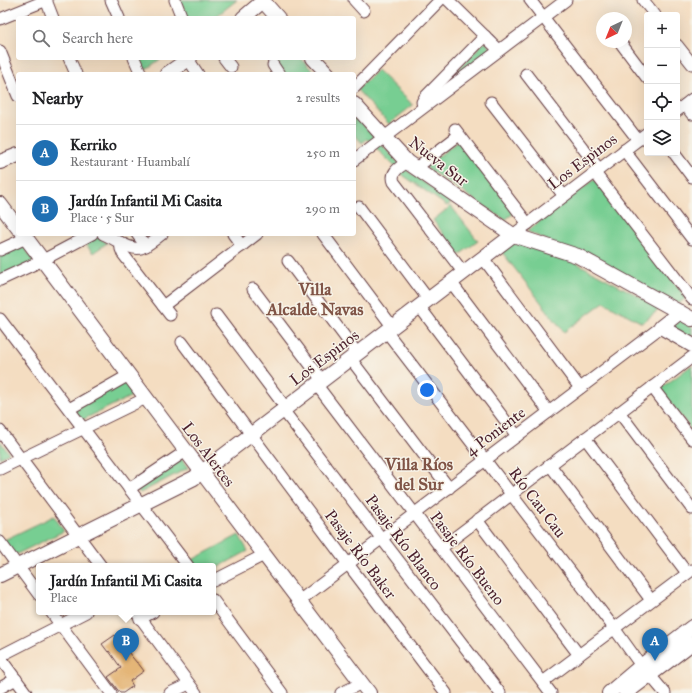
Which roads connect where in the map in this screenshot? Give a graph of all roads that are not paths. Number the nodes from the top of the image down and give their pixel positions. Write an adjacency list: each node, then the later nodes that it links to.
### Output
1 (46, 0): 13 (street); 19 (street)
2 (111, 0): 14 (street)
3 (175, 0): 15 (street)
4 (263, 0): 16 (street); 17 (street)
5 (354, 0): 11 (street)
6 (440, 0): 38 (street)
7 (448, 0): 20 (street)
8 (530, 0): 18 (street)
9 (566, 0): 18 (street)
10 (644, 0): 12 (street)
11 (364, 11)
12 (653, 12)
13 (52, 16)
14 (117, 16)
15 (181, 16)
16 (245, 16)
17 (276, 16)
18 (543, 17): 23 (street); 47 (street)
19 (0, 19)
20 (485, 36): 23 (street); 43 (street)
21 (624, 48): 37 (street)
22 (680, 48): 30 (street)
23 (499, 50): 43 (street)
24 (0, 51): 39 (street)
25 (70, 60): 31 (street)
26 (135, 60): 32 (street)
27 (188, 60): 33 (street)
28 (190, 60): 34 (street)
29 (315, 60): 35 (street)
30 (692, 64)
31 (75, 72)
32 (139, 72)
33 (171, 72)
34 (197, 72)
35 (326, 72)
36 (526, 74): 54 (street)
37 (644, 74)
38 (356, 86)
39 (16, 91)
40 (491, 102): 56 (street)
41 (685, 105): 44 (street)
42 (356, 106): 46 (street, Nueva Sur)
43 (423, 107): 46 (street)
44 (692, 114)
45 (644, 135): 47 (street, Los Espinos)
46 (384, 137): 51 (street); 53 (street, Nueva Sur)
47 (638, 140): 48 (street, Los Espinos)
48 (624, 150): 54 (street, Los Espinos); 71 (street)
49 (16, 156): 52 (street)
50 (676, 156): 55 (street)
51 (356, 158)
52 (0, 162)
53 (412, 165): 59 (street); 61 (street, Nueva Sur); 79 (street)
54 (597, 171): 56 (street, Los Espinos); 83 (street)
55 (692, 177)
56 (564, 196): 59 (street, Los Espinos)
57 (0, 204): 60 (street, Los Alerces)
58 (359, 207): 84 (street)
59 (528, 224): 61 (street, Los Espinos)
60 (16, 225)
61 (513, 235): 76 (street, Los Espinos); 87 (street, Nueva Sur)
62 (18, 236): 75 (street)
63 (24, 236): 77 (street, Los Alerces)
64 (88, 236): 77 (street)
65 (107, 236): 72 (street)
66 (138, 236): 73 (street)
67 (159, 236): 73 (street)
68 (234, 236): 74 (street)
69 (254, 236): 74 (street)
70 (324, 236): 90 (street, Río Cau Cau)
71 (692, 239)
72 (120, 242): 73 (street); 74 (street)
73 (146, 246)
74 (242, 246)
75 (0, 250)
76 (483, 258): 79 (street, Los Espinos); 98 (street)
77 (43, 260): 80 (street); 95 (street, Los Alerces)
78 (288, 261): 93 (street)
79 (464, 272): 81 (street, Los Espinos)
80 (0, 280)
81 (451, 282): 84 (street, Los Espinos); 102 (street)
82 (253, 289): 96 (street, Pasaje Río Bueno)
83 (692, 299)
84 (423, 303): 90 (street, Los Espinos); 107 (street)
85 (692, 303): 87 (street, 4 Poniente)
86 (216, 315): 101 (street, Pasaje Río Blanco)
87 (686, 315): 89 (street, 4 Poniente)
88 (0, 319): 100 (street)
89 (661, 327): 92 (street); 98 (street, 4 Poniente)
90 (389, 329): 93 (street, Los Espinos); 112 (street, Río Cau Cau)
91 (182, 342): 105 (street, Pasaje Río Baker)
92 (692, 345)
93 (354, 356): 96 (street, Los Espinos); 116 (street)
94 (692, 356): 97 (street)
95 (129, 375): 99 (street, Los Alerces); 100 (street)
96 (319, 382): 101 (street, Los Espinos); 121 (street, Pasaje Río Bueno)
97 (652, 387): 103 (street); 109 (street)
98 (580, 388): 102 (street, 4 Poniente)
99 (146, 398): 104 (street); 110 (street, Los Alerces)
100 (69, 409): 104 (street)
101 (284, 409): 105 (street, Los Espinos); 124 (street, Pasaje Río Blanco)
102 (549, 412): 107 (street, 4 Poniente)
103 (619, 412): 108 (street); 120 (street)
104 (84, 428): 111 (street); 117 (street)
105 (251, 434): 115 (street, Los Espinos); 130 (street, Pasaje Río Baker)
106 (1, 435): 111 (street)
107 (517, 436): 112 (street, 4 Poniente)
108 (585, 438): 113 (street); 132 (street)
109 (692, 439)
110 (186, 451): 115 (street, Los Alerces); 117 (street)
111 (21, 459): 114 (street); 123 (street)
112 (485, 460): 116 (street, 4 Poniente); 118 (street, Río Cau Cau)
113 (550, 465): 118 (street); 136 (street)
114 (0, 469)
115 (202, 472): 119 (street, Los Espinos); 127 (street, Los Alerces)
116 (448, 488): 121 (street, 4 Poniente)
117 (129, 489): 119 (street)
118 (511, 494): 122 (street); 144 (street, Río Cau Cau)
119 (142, 504): 123 (street, Los Espinos); 129 (street)
120 (692, 509)
121 (415, 513): 124 (street, 4 Poniente); 126 (street, Pasaje Río Bueno)
122 (477, 520): 126 (street); 146 (street)
123 (79, 536): 128 (street); 131 (street, Los Espinos)
124 (381, 539): 130 (street, 4 Poniente); 161 (street, Pasaje Río Blanco)
125 (1, 545): 131 (street)
126 (441, 548): 150 (street, Pasaje Río Bueno)
127 (264, 555): 134 (street); 137 (street, Los Alerces)
128 (99, 563)
129 (186, 563)
130 (348, 564): 137 (street, 4 Poniente); 160 (street, Pasaje Río Baker)
131 (18, 566): 133 (street, Los Espinos); 135 (street)
132 (690, 572): 136 (street)
133 (0, 575)
134 (216, 579)
135 (36, 591)
136 (652, 600): 144 (street)
137 (299, 601): 153 (street, Los Alerces)
138 (216, 604): 158 (street)
139 (53, 615): 142 (street)
140 (80, 615): 142 (street)
141 (138, 615): 151 (street)
142 (60, 625): 147 (street); 155 (street)
143 (692, 627): 148 (street)
144 (614, 628): 146 (street); 148 (street, Río Cau Cau)
145 (692, 642): 148 (street)
146 (579, 655): 150 (street)
147 (0, 657): 149 (street)
148 (646, 670): 163 (street); 164 (street); 165 (street, Río Cau Cau)
149 (16, 679): 152 (street); 154 (street)
150 (543, 682): 162 (street, Pasaje Río Bueno)
151 (189, 684): 156 (street); 157 (street)
152 (0, 688)
153 (366, 688): 159 (street)
154 (26, 693)
155 (111, 693)
156 (170, 693)
157 (196, 693)
158 (282, 693)
159 (341, 693)
160 (446, 693)
161 (500, 693)
162 (551, 693)
163 (609, 693)
164 (626, 693)
165 (665, 693)

